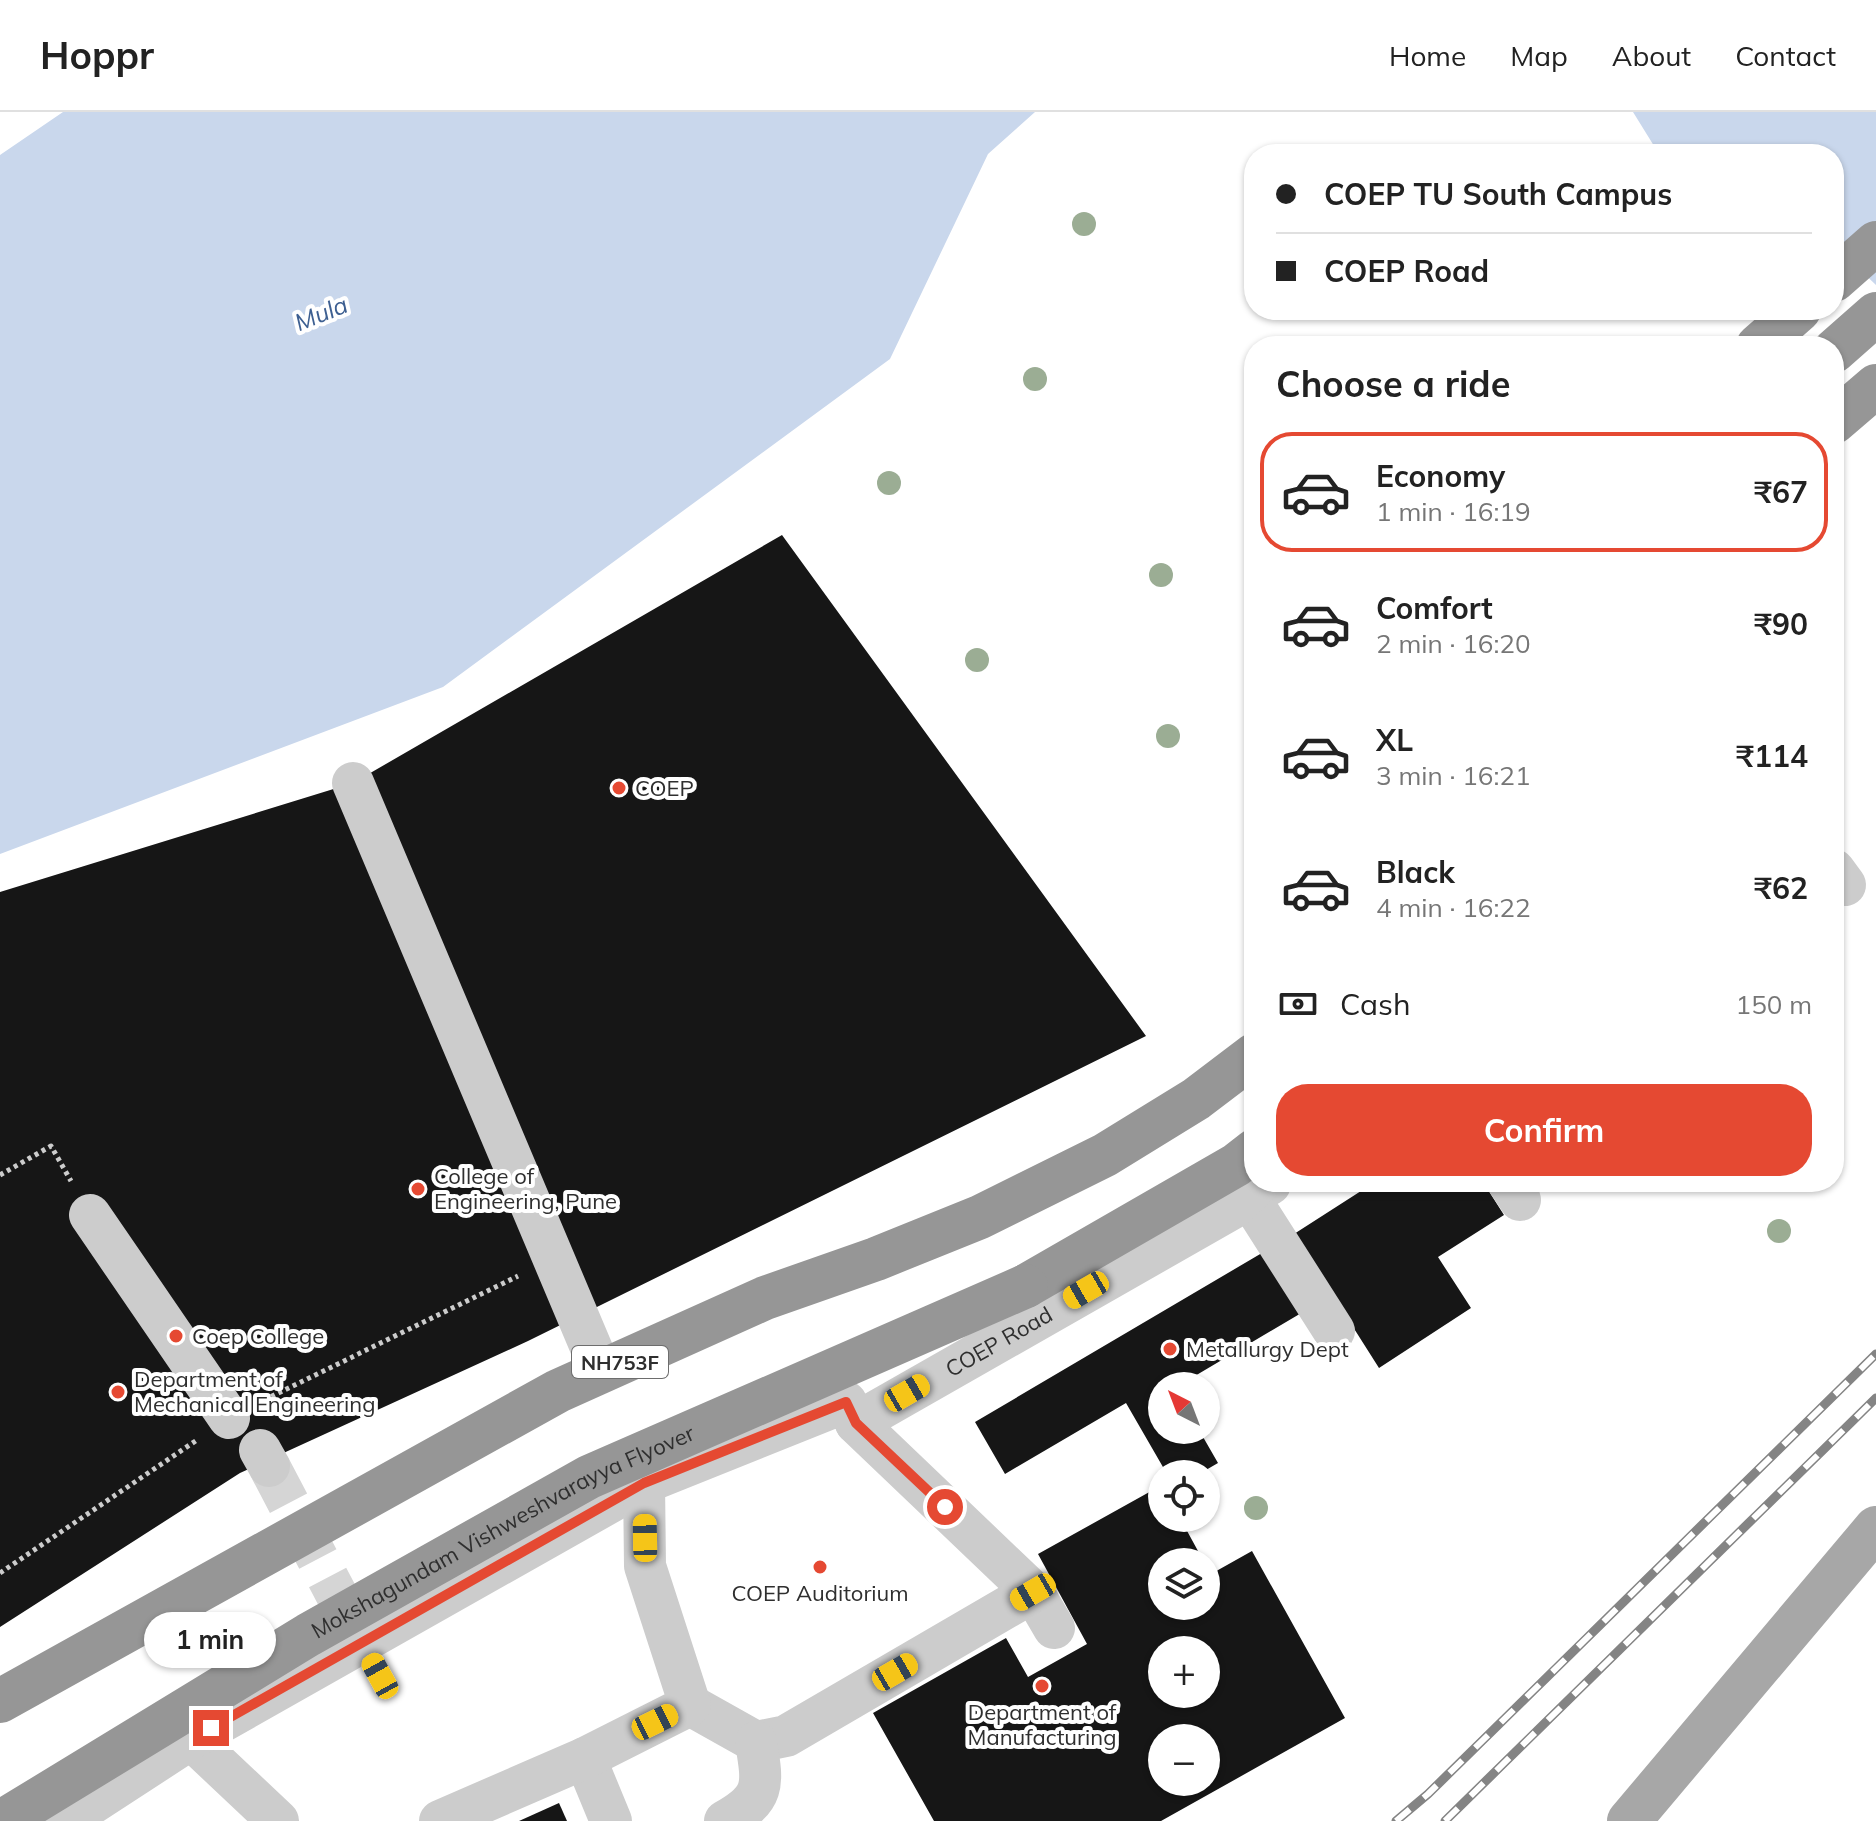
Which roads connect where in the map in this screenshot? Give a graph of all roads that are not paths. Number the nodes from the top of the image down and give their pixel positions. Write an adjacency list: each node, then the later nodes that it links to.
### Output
1 (1876, 243): 2 (highway)
2 (1844, 271)
3 (1876, 314): 6 (highway)
4 (1788, 320): 5 (highway)
5 (1769, 336)
6 (1844, 342)
7 (1876, 386): 8 (highway)
8 (1844, 413)
9 (353, 783): 16 (lane)
10 (1244, 1063): 16 (highway, NH753F)
11 (1244, 1159): 28 (highway, Mokshagundam Vishweshvarayya Flyover, bridge)
12 (1252, 1192): 18 (lane, COEP Road)
13 (1264, 1192): 15 (lane)
14 (90, 1215): 17 (lane)
15 (1334, 1331)
16 (601, 1371): 23 (highway, NH753F)
17 (229, 1418)
18 (856, 1423): 19 (lane); 21 (lane)
19 (644, 1483): 24 (lane); 25 (lane)
20 (1876, 1528): 34 (main road)
21 (1033, 1592): 22 (lane); 26 (lane)
22 (1054, 1628)
23 (0, 1701)
24 (690, 1705): 26 (lane); 27 (lane)
25 (191, 1739): 29 (lane); 30 (lane)
26 (756, 1742): 33 (lane)
27 (585, 1758): 31 (lane); 32 (lane)
28 (3, 1821)
29 (65, 1821)
30 (278, 1821)
31 (440, 1821)
32 (611, 1821)
33 (725, 1821)
34 (1629, 1821)

